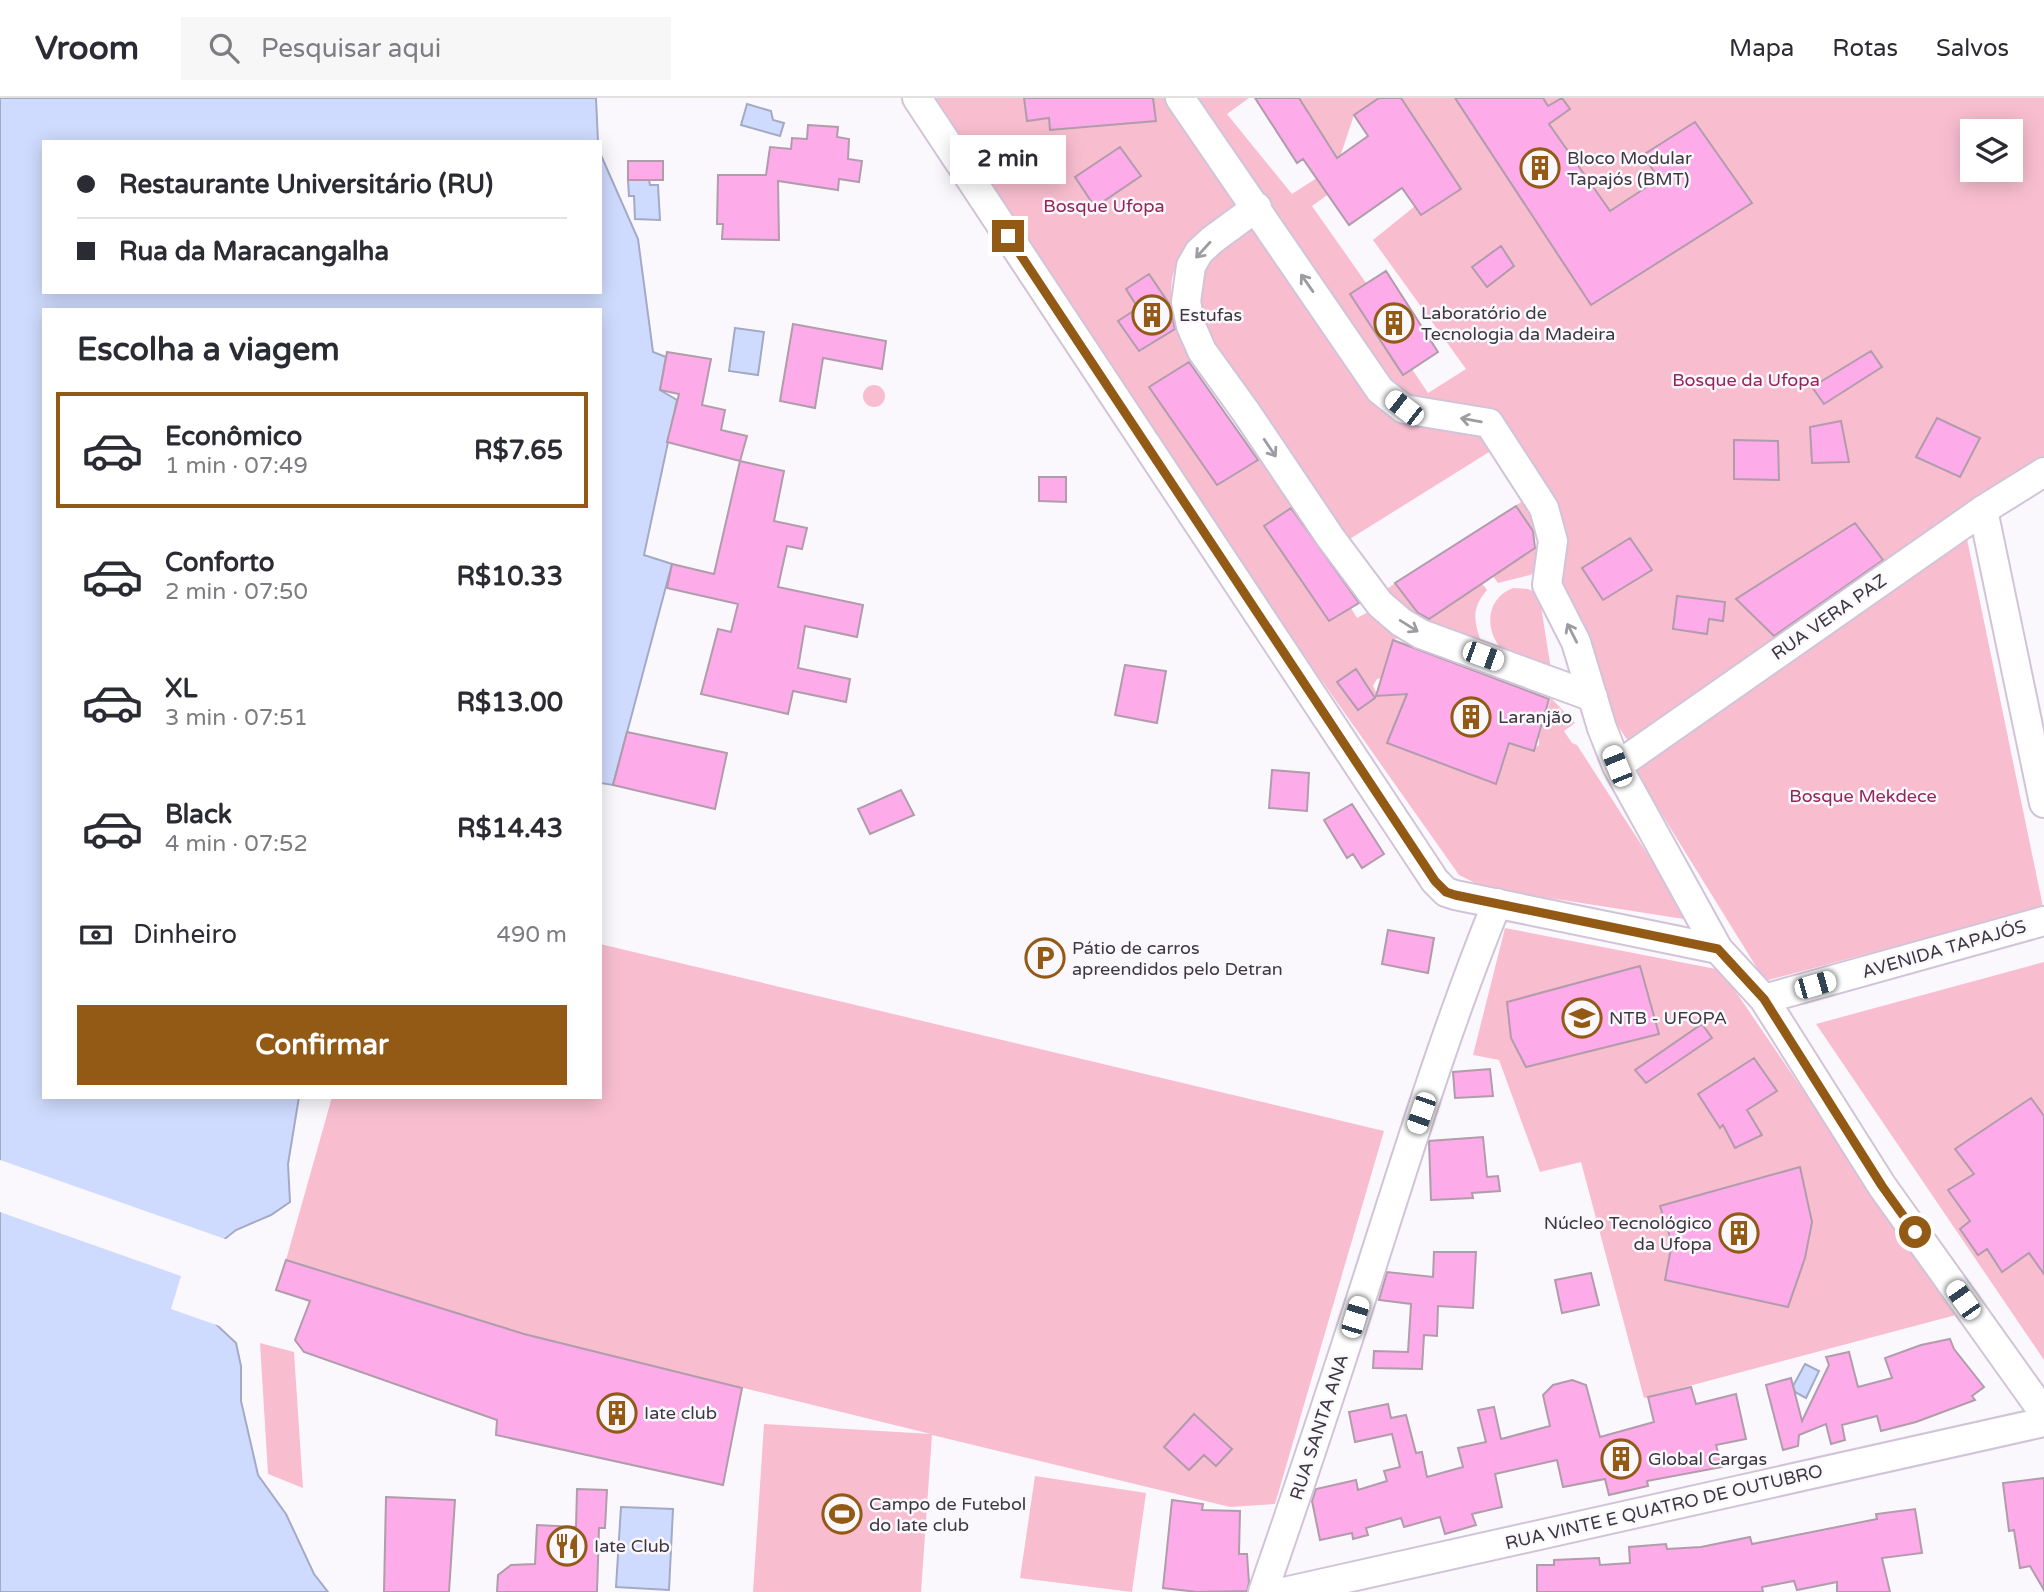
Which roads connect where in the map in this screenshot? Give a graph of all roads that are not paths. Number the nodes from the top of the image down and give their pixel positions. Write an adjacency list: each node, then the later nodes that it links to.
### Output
1 (917, 98): 9 (street)
2 (1180, 98): 3 (street)
3 (1256, 207): 6 (street, one-way to 3); 6 (street, one-way to 6)
4 (2044, 472): 5 (street, RUA VERA PAZ)
5 (1983, 510): 7 (street, RUA VERA PAZ); 8 (street)
6 (1593, 697): 7 (street)
7 (1617, 766): 11 (street)
8 (2044, 803)
9 (1497, 904): 11 (street); 15 (street, RUA SANTA ANA)
10 (2044, 921): 12 (street, AVENIDA TAPAJÓS)
11 (1718, 949): 12 (street)
12 (1764, 999): 13 (street)
13 (2044, 1413)
14 (2044, 1422): 16 (street, RUA VINTE E QUATRO DE OUTUBRO)
15 (1263, 1592)
16 (1284, 1592)

